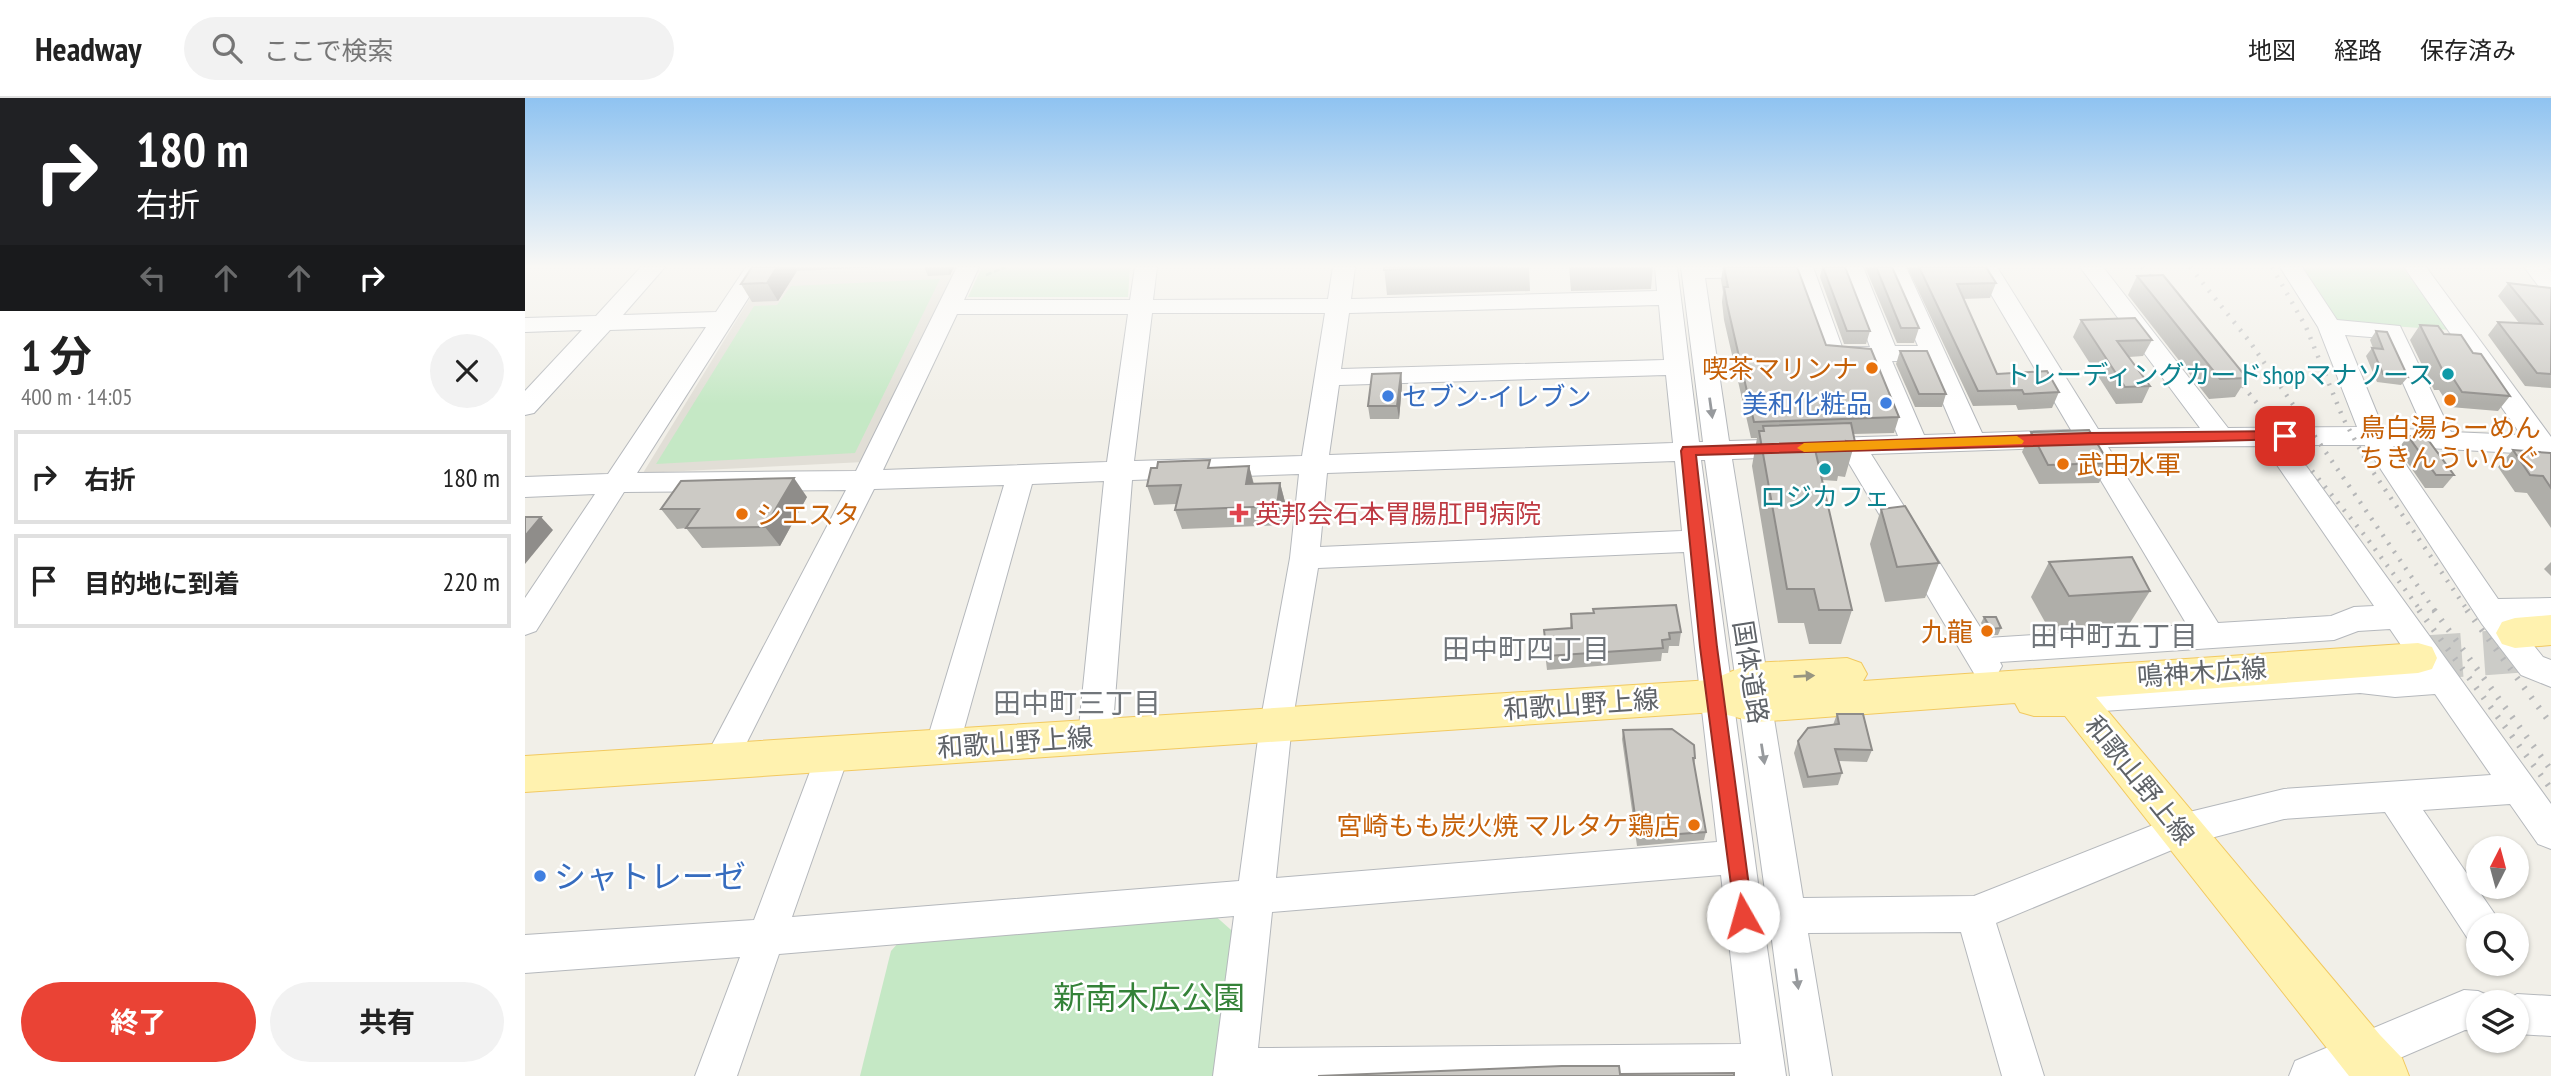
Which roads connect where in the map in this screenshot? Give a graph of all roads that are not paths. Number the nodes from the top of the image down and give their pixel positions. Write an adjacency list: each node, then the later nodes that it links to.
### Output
1 (612, 313): 16 (street)
2 (726, 313): 15 (street)
3 (946, 313): 37 (street)
4 (1138, 313): 35 (street)
5 (1339, 313): 22 (street)
6 (1678, 313): 21 (street, 国体道路)
7 (1685, 313): 33 (street, 国体道路, one-way to 33)
8 (1818, 313): 19 (street)
9 (1867, 313): 19 (street)
10 (1916, 313): 20 (street)
11 (2013, 313): 27 (street)
12 (2126, 313): 24 (street)
13 (2321, 313): 18 (street)
14 (2449, 313): 31 (street)
15 (722, 319): 16 (street); 38 (street)
16 (603, 322): 17 (street); 23 (street)
17 (525, 325)
18 (2330, 327): 26 (street); 28 (street)
19 (1881, 353): 20 (street); 30 (street)
20 (1934, 353): 29 (street)
21 (1675, 367): 22 (street); 33 (street, 国体道路)
22 (1328, 377): 34 (street)
23 (525, 407)
24 (2220, 436): 25 (street); 27 (street)
25 (2270, 436): 26 (street); 46 (street)
26 (2373, 436): 28 (street); 45 (street)
27 (2089, 438): 29 (street); 44 (street)
28 (2442, 440): 31 (street)
29 (1973, 442): 30 (street)
30 (1914, 443): 32 (street)
31 (2546, 445)
32 (1852, 446): 33 (street); 47 (street)
33 (1702, 451): 34 (street); 40 (street, 国体道路); 48 (street, 国体道路)
34 (1314, 464): 35 (street); 41 (street)
35 (1119, 471): 36 (street); 52 (street)
36 (1021, 474): 37 (street); 53 (street)
37 (865, 480): 38 (street); 55 (street)
38 (619, 482): 39 (street); 43 (street)
39 (525, 487)
40 (1697, 541): 41 (street); 49 (street, 国体道路)
41 (1305, 558): 51 (street)
42 (2551, 610): 45 (street)
43 (525, 623)
44 (2210, 637): 46 (street); 47 (street)
45 (2532, 641)
46 (2416, 649): 47 (main road, 鳴神木広線); 50 (street); 57 (street)
47 (1984, 669): 48 (main road, 和歌山野上線, one-way to 47); 50 (main road, 和歌山野上線)
48 (1754, 692): 49 (main road, 和歌山野上線); 66 (street, 国体道路, one-way to 66)
49 (1715, 696): 51 (main road, 和歌山野上線); 61 (street, 国体道路)
50 (2075, 700): 59 (main road, 和歌山野上線)
51 (1276, 724): 52 (main road, 和歌山野上線); 62 (street)
52 (1095, 737): 53 (main road, 和歌山野上線)
53 (942, 747): 54 (main road, 和歌山野上線)
54 (832, 755): 55 (main road, 和歌山野上線); 67 (street)
55 (720, 762): 56 (main road, 和歌山野上線)
56 (525, 774)
57 (2518, 788): 58 (street); 60 (street)
58 (2394, 796): 59 (street); 63 (street)
59 (2181, 830): 64 (street); 72 (main road, 和歌山野上線)
60 (2551, 833)
61 (1735, 857): 62 (street); 65 (street, 国体道路)
62 (1257, 897): 67 (street); 74 (street)
63 (2472, 913)
64 (1973, 914): 66 (street); 77 (street)
65 (1743, 916): 66 (street); 73 (street, 国体道路)
66 (1788, 916): 76 (street, 国体道路, one-way to 76)
67 (765, 937): 68 (street); 75 (street)
68 (525, 954)
69 (2466, 1010): 72 (street)
70 (2529, 1015): 71 (street)
71 (2551, 1016)
72 (2373, 1064): 78 (street)
73 (1765, 1070): 74 (street)
74 (1235, 1073)
75 (716, 1076)
76 (1811, 1076)
77 (2023, 1076)
78 (2310, 1076)

